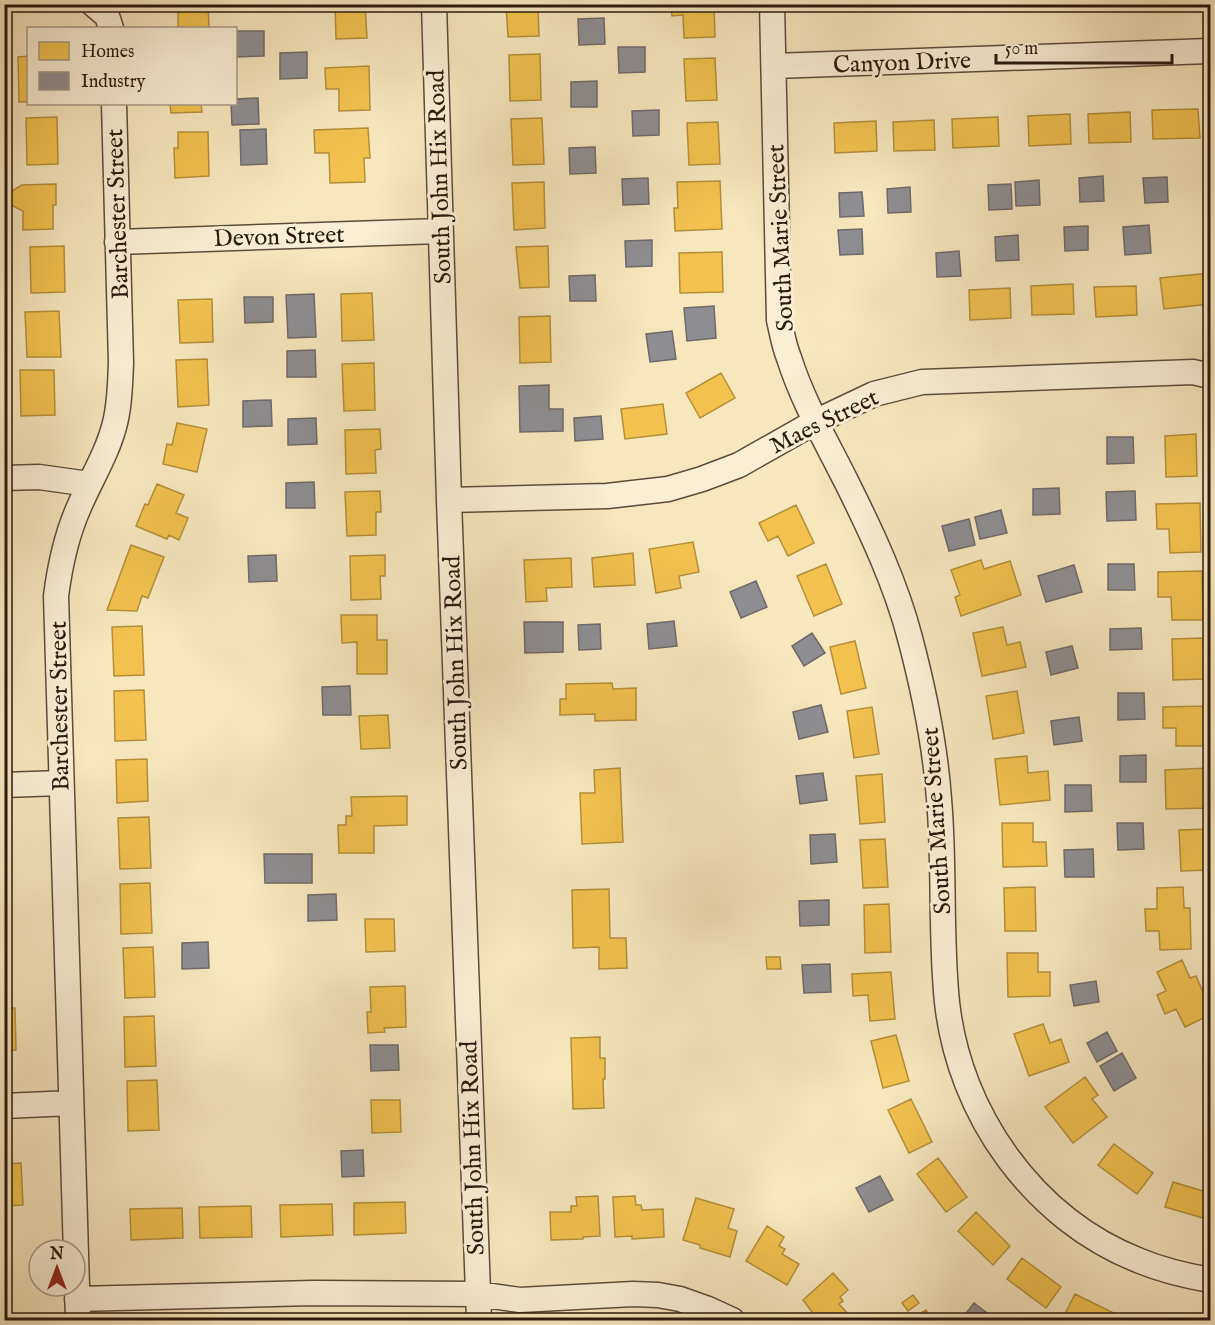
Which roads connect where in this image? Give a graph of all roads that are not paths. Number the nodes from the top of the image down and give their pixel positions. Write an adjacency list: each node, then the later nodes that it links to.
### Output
1 (434, 4): 8 (street, South John Hix Road)
2 (772, 4): 6 (street, South Marie Street)
3 (95, 6): 4 (street)
4 (111, 27)
5 (1210, 51): 6 (street, Canyon Drive)
6 (774, 66): 11 (street, South Marie Street)
7 (114, 105): 9 (street, Barchester Street)
8 (440, 231): 9 (street, Devon Street); 14 (street, South John Hix Road)
9 (117, 242): 13 (street, Barchester Street)
10 (1209, 373): 11 (street, Maes Street)
11 (815, 422): 14 (street, Maes Street); 19 (street, South Marie Street)
12 (4, 478): 13 (street)
13 (89, 484): 15 (street, Barchester Street)
14 (449, 500): 20 (street, South John Hix Road)
15 (60, 783): 16 (street); 17 (street, Barchester Street)
16 (4, 785)
17 (71, 1104): 18 (street); 21 (street, Barchester Street)
18 (4, 1106)
19 (1210, 1280)
20 (478, 1293): 21 (street); 22 (street, South John Hix Road); 23 (street)
21 (78, 1310)
22 (479, 1320)
23 (732, 1320)

